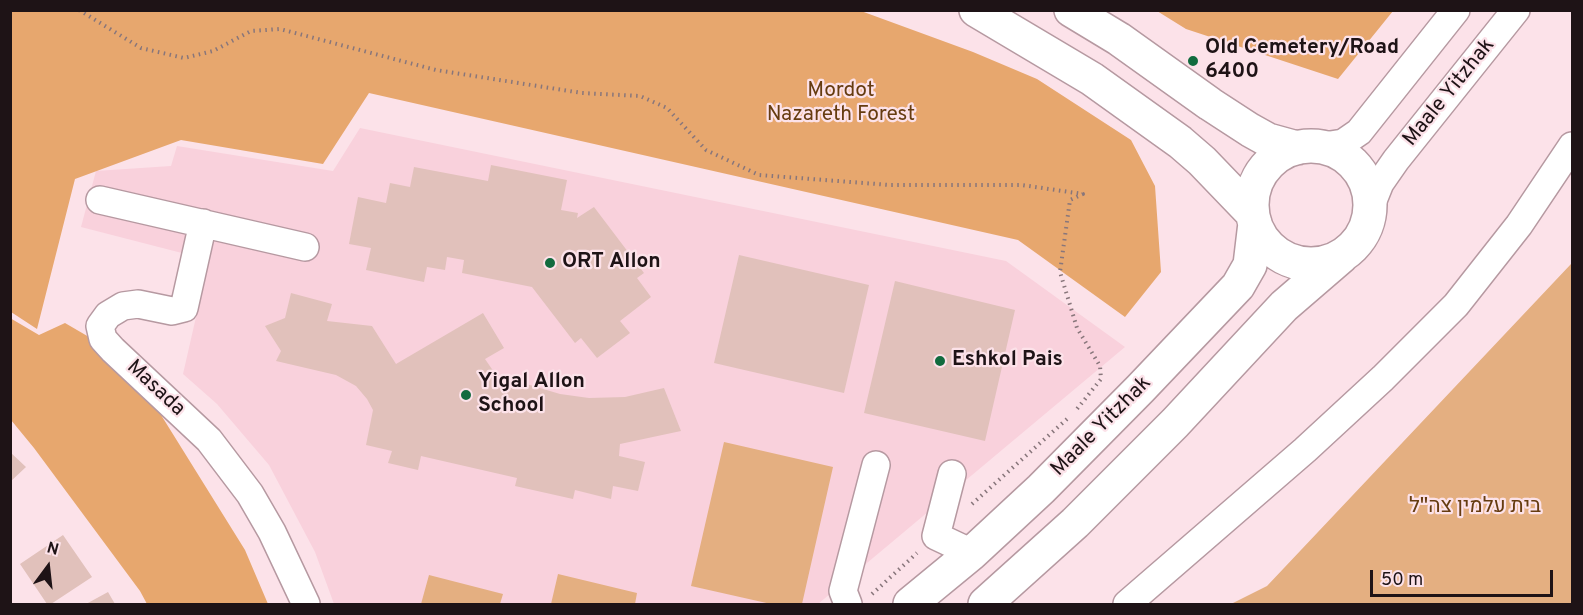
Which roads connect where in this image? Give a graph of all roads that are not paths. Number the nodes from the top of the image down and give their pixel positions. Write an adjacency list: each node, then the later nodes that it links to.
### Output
1 (976, 10): 9 (main road)
2 (1071, 10): 6 (main road)
3 (1456, 10): 6 (street)
4 (1516, 10): 8 (street, Maale Yitzhak)
5 (1572, 146): 20 (street)
6 (1307, 148): 8 (main road); 9 (main road)
7 (100, 200): 10 (street)
8 (1370, 208): 12 (main road)
9 (1253, 218): 12 (main road); 15 (main road, Maale Yitzhak)
10 (203, 223): 11 (street); 17 (street, Masada)
11 (304, 247)
12 (1342, 256): 19 (main road)
13 (876, 465): 16 (street)
14 (952, 474): 15 (street)
15 (972, 553): 18 (main road, Maale Yitzhak)
16 (859, 601)
17 (306, 604)
18 (910, 604)
19 (985, 604)
20 (1127, 604)

